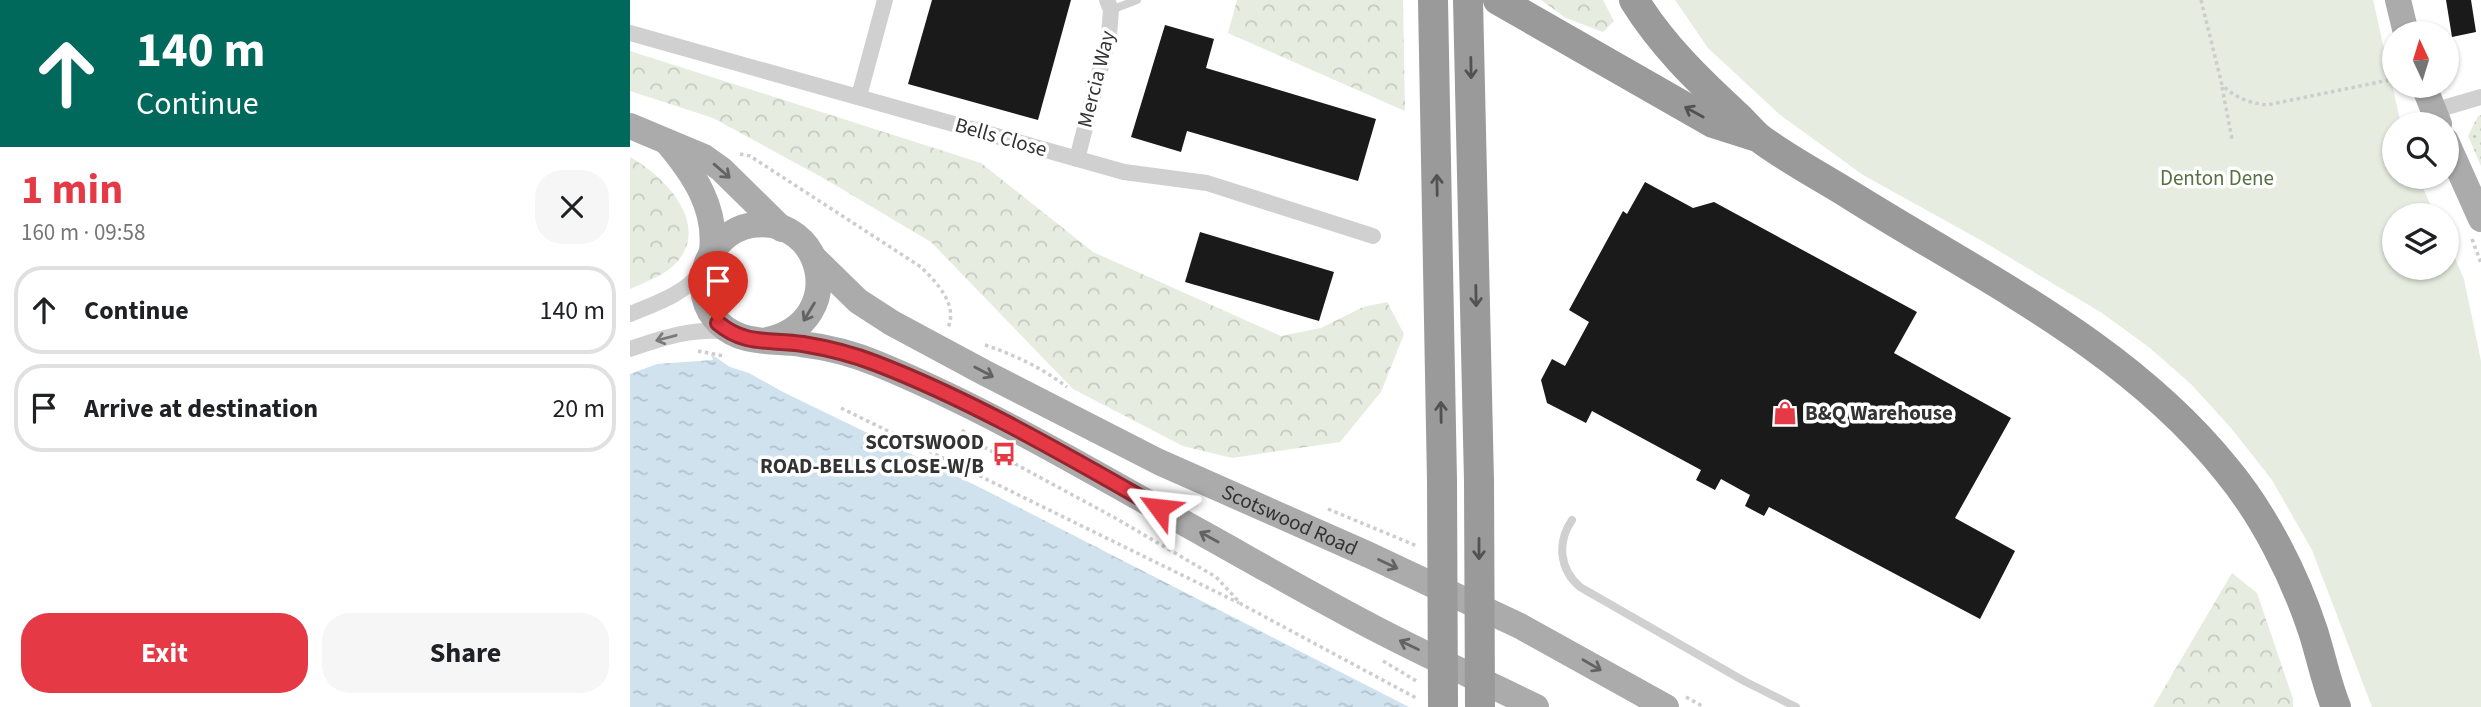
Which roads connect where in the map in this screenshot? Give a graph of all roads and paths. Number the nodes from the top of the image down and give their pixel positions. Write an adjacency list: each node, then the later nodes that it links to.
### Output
1 (885, 0): 14 (street)
2 (1138, 0): 9 (lane)
3 (1433, 0): 39 (highway, one-way to 3, bridge)
4 (1468, 0): 40 (highway, one-way to 40, bridge)
5 (1498, 0): 18 (highway, one-way to 5)
6 (1634, 0): 18 (highway)
7 (2201, 0): 13 (path)
8 (2398, 0): 10 (main road)
9 (1109, 5): 22 (street, Mercia Way)
10 (2403, 21)
11 (630, 33): 14 (street, Bells Close)
12 (2382, 81): 13 (path)
13 (2222, 85): 20 (path)
14 (859, 96): 22 (street, Bells Close)
15 (2481, 97): 16 (street)
16 (2449, 112)
17 (630, 126): 19 (main road)
18 (1757, 137): 38 (highway)
19 (663, 138): 25 (main road, one-way to 25); 28 (main road)
20 (2232, 139)
21 (734, 154): 31 (path)
22 (1077, 159): 26 (street, Bells Close)
23 (2459, 170): 24 (main road)
24 (2481, 219)
25 (782, 229): 27 (main road); 28 (main road)
26 (1373, 236)
27 (813, 257): 32 (main road, one-way to 32); 42 (main road, Scotswood Road, one-way to 42)
28 (700, 270): 29 (street); 30 (main road)
29 (630, 314)
30 (729, 332): 32 (main road); 33 (street, one-way to 33)
31 (946, 332)
32 (768, 341): 41 (main road, one-way to 32)
33 (630, 349)
34 (841, 408): 37 (path)
35 (1017, 464): 37 (path)
36 (1572, 520): 43 (lane)
37 (1241, 604): 39 (path)
38 (2332, 702)
39 (1432, 704)
40 (1480, 707)
41 (1536, 707)
42 (1666, 707)
43 (1796, 707)

